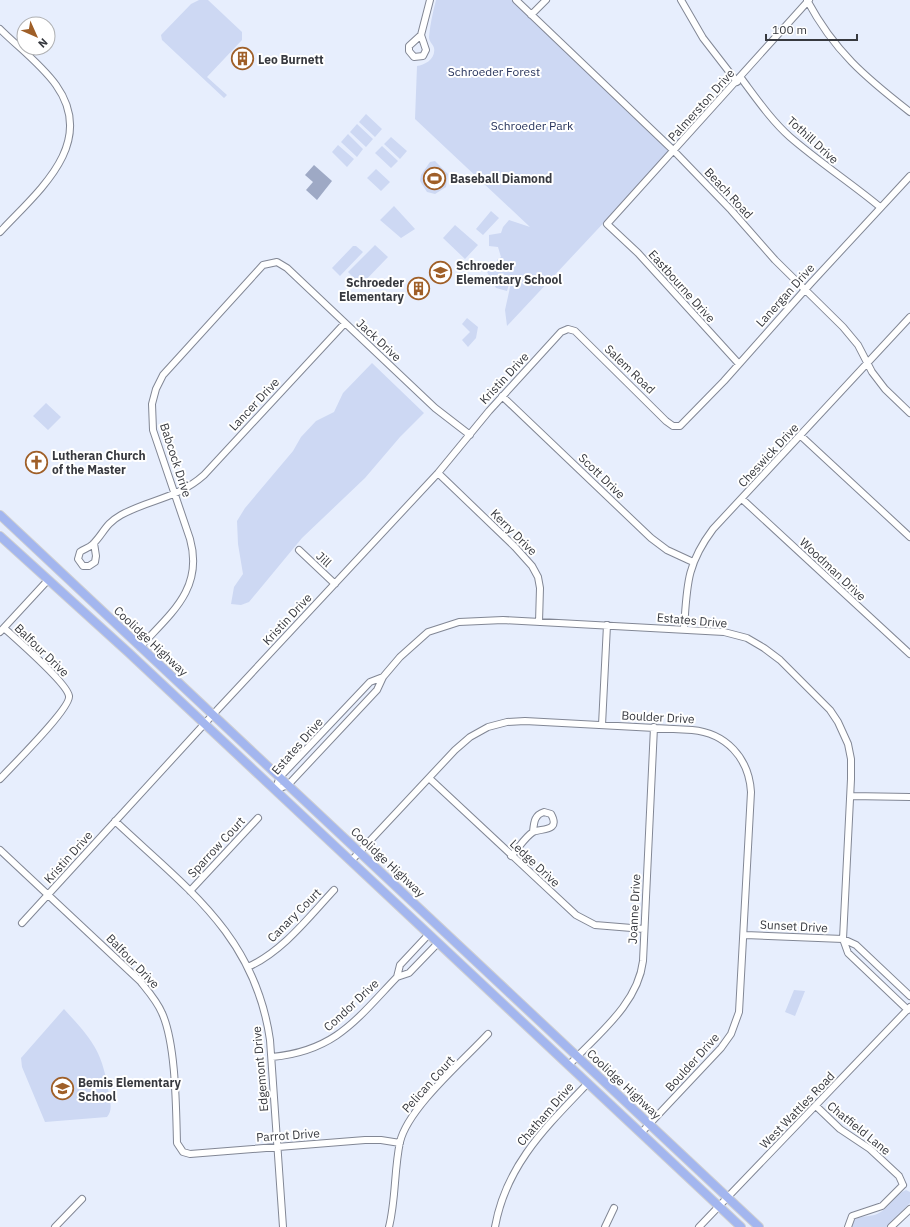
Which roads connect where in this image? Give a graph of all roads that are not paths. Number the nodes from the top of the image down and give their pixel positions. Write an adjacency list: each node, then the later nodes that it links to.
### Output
1 (430, 0): 8 (street)
2 (516, 0): 6 (street, Beach Road)
3 (546, 0): 6 (street)
4 (681, 0): 9 (street, Tothill Drive)
5 (808, 0): 9 (street, Palmerston Drive); 10 (street)
6 (531, 15): 11 (street, Beach Road)
7 (0, 29): 15 (street)
8 (421, 35)
9 (739, 80): 11 (street, Palmerston Drive); 13 (street, Tothill Drive)
10 (910, 112)
11 (674, 151): 14 (street, Palmerston Drive); 17 (street, Beach Road)
12 (910, 176): 13 (street, Lanergan Drive)
13 (880, 207): 17 (street, Lanergan Drive)
14 (607, 224): 21 (street, Eastbourne Drive)
15 (0, 232)
16 (274, 262): 19 (street, Jack Drive); 29 (street, Babcock Drive)
17 (804, 290): 21 (street, Lanergan Drive); 22 (street, Beach Road)
18 (910, 317): 22 (street, Cheswick Drive)
19 (345, 323): 26 (street, Jack Drive); 29 (street, Lancer Drive)
20 (568, 329): 23 (street, Kristin Drive); 25 (street, Salem Road)
21 (739, 364): 25 (street, Lanergan Drive)
22 (867, 365): 24 (street, Beach Road); 27 (street, Cheswick Drive)
23 (502, 396): 26 (street, Kristin Drive); 39 (street, Scott Drive)
24 (910, 413)
25 (676, 427)
26 (470, 435): 28 (street, Kristin Drive)
27 (801, 436): 30 (street, Cheswick Drive); 34 (street)
28 (438, 473): 42 (street, Kristin Drive); 43 (street, Kerry Drive)
29 (175, 494): 36 (street, Lancer Drive); 47 (street, Babcock Drive)
30 (742, 499): 39 (street, Cheswick Drive); 49 (street, Woodman Drive)
31 (0, 515): 33 (main road, Coolidge Highway)
32 (0, 536): 35 (main road, Coolidge Highway)
33 (22, 536): 35 (main road); 38 (main road, Coolidge Highway)
34 (910, 537)
35 (8, 543): 40 (main road, Coolidge Highway)
36 (94, 543)
37 (299, 550): 42 (street, Jill)
38 (49, 562): 40 (main road); 47 (main road, Coolidge Highway)
39 (693, 562): 45 (street, Cheswick Drive)
40 (35, 568): 41 (main road, Coolidge Highway)
41 (48, 580): 46 (street); 48 (main road, Coolidge Highway)
42 (335, 584): 51 (street, Kristin Drive)
43 (539, 622): 44 (street, Estates Drive); 50 (street, Estates Drive)
44 (607, 625): 45 (street, Estates Drive); 53 (street)
45 (684, 629): 60 (street, Estates Drive)
46 (2, 630): 57 (street, Balfour Drive)
47 (140, 646): 48 (main road); 51 (main road, Coolidge Highway)
48 (129, 653): 52 (main road, Coolidge Highway)
49 (910, 654)
50 (383, 677): 55 (street, Estates Drive); 58 (street, Estates Drive)
51 (213, 714): 52 (street, Kristin Drive); 55 (main road, Coolidge Highway)
52 (204, 724): 59 (main road, Coolidge Highway); 63 (street, Kristin Drive)
53 (602, 725): 54 (street, Boulder Drive); 56 (street, Boulder Drive)
54 (654, 727): 73 (street, Joanne Drive); 75 (street, Boulder Drive)
55 (280, 777): 58 (main road, Coolidge Highway); 59 (street, Estates Drive)
56 (428, 778): 66 (street, Boulder Drive); 67 (street, Ledge Drive)
57 (0, 779)
58 (288, 785): 59 (street, Estates Drive); 66 (main road, Coolidge Highway)
59 (275, 790): 68 (main road, Coolidge Highway)
60 (851, 796): 61 (street); 76 (street, Estates Drive)
61 (910, 797)
62 (258, 818): 70 (street, Sparrow Court)
63 (115, 821): 70 (street, Edgemont Drive); 71 (street, Kristin Drive)
64 (533, 832): 67 (street)
65 (0, 850): 71 (street, Balfour Drive)
66 (359, 852): 68 (street, Boulder Drive); 83 (main road, Coolidge Highway)
67 (511, 856): 73 (street, Ledge Drive)
68 (351, 861): 74 (main road, Coolidge Highway)
69 (334, 890): 78 (street, Canary Court)
70 (190, 891): 78 (street, Edgemont Drive)
71 (48, 894): 72 (street, Kristin Drive); 92 (street, Balfour Drive)
72 (22, 923)
73 (644, 929): 83 (street, Joanne Drive)
74 (429, 934): 77 (main road, Coolidge Highway); 79 (street, Condor Drive)
75 (745, 935): 76 (street, Sunset Drive); 88 (street, Boulder Drive)
76 (843, 939): 80 (street); 81 (street, Estates Drive)
77 (438, 943): 79 (street, Condor Drive); 85 (main road, Coolidge Highway)
78 (248, 967): 84 (street, Edgemont Drive)
79 (397, 977): 84 (street, Condor Drive)
80 (910, 996)
81 (909, 1008): 87 (street, West Wattles Road)
82 (488, 1034): 90 (street, Pelican Court)
83 (577, 1056): 85 (street, Joanne Drive); 88 (main road, Coolidge Highway)
84 (272, 1057): 91 (street, Edgemont Drive)
85 (569, 1065): 86 (main road, Coolidge Highway)
86 (588, 1083): 89 (main road, Coolidge Highway); 103 (street, Chatham Drive)
87 (816, 1106): 93 (street, Chatfield Lane); 95 (street, West Wattles Road)
88 (650, 1124): 89 (street, Boulder Drive); 95 (main road, Coolidge Highway)
89 (641, 1133): 97 (main road, Coolidge Highway)
90 (400, 1143): 91 (street, Parrot Drive); 102 (street, Pelican Court)
91 (278, 1146): 92 (street, Parrot Drive); 101 (street, Edgemont Drive)
92 (180, 1149)
93 (903, 1185): 94 (street); 108 (street)
94 (910, 1187)
95 (728, 1198): 97 (street, West Wattles Road); 107 (main road, Coolidge Highway)
96 (82, 1199): 100 (street)
97 (719, 1206): 105 (street, West Wattles Road); 106 (main road, Coolidge Highway)
98 (614, 1208): 104 (street)
99 (910, 1209): 109 (street)
100 (54, 1227)
101 (283, 1227)
102 (390, 1227)
103 (495, 1227)
104 (605, 1227)
105 (699, 1227)
106 (741, 1227)
107 (759, 1227)
108 (848, 1227)
109 (891, 1227)

